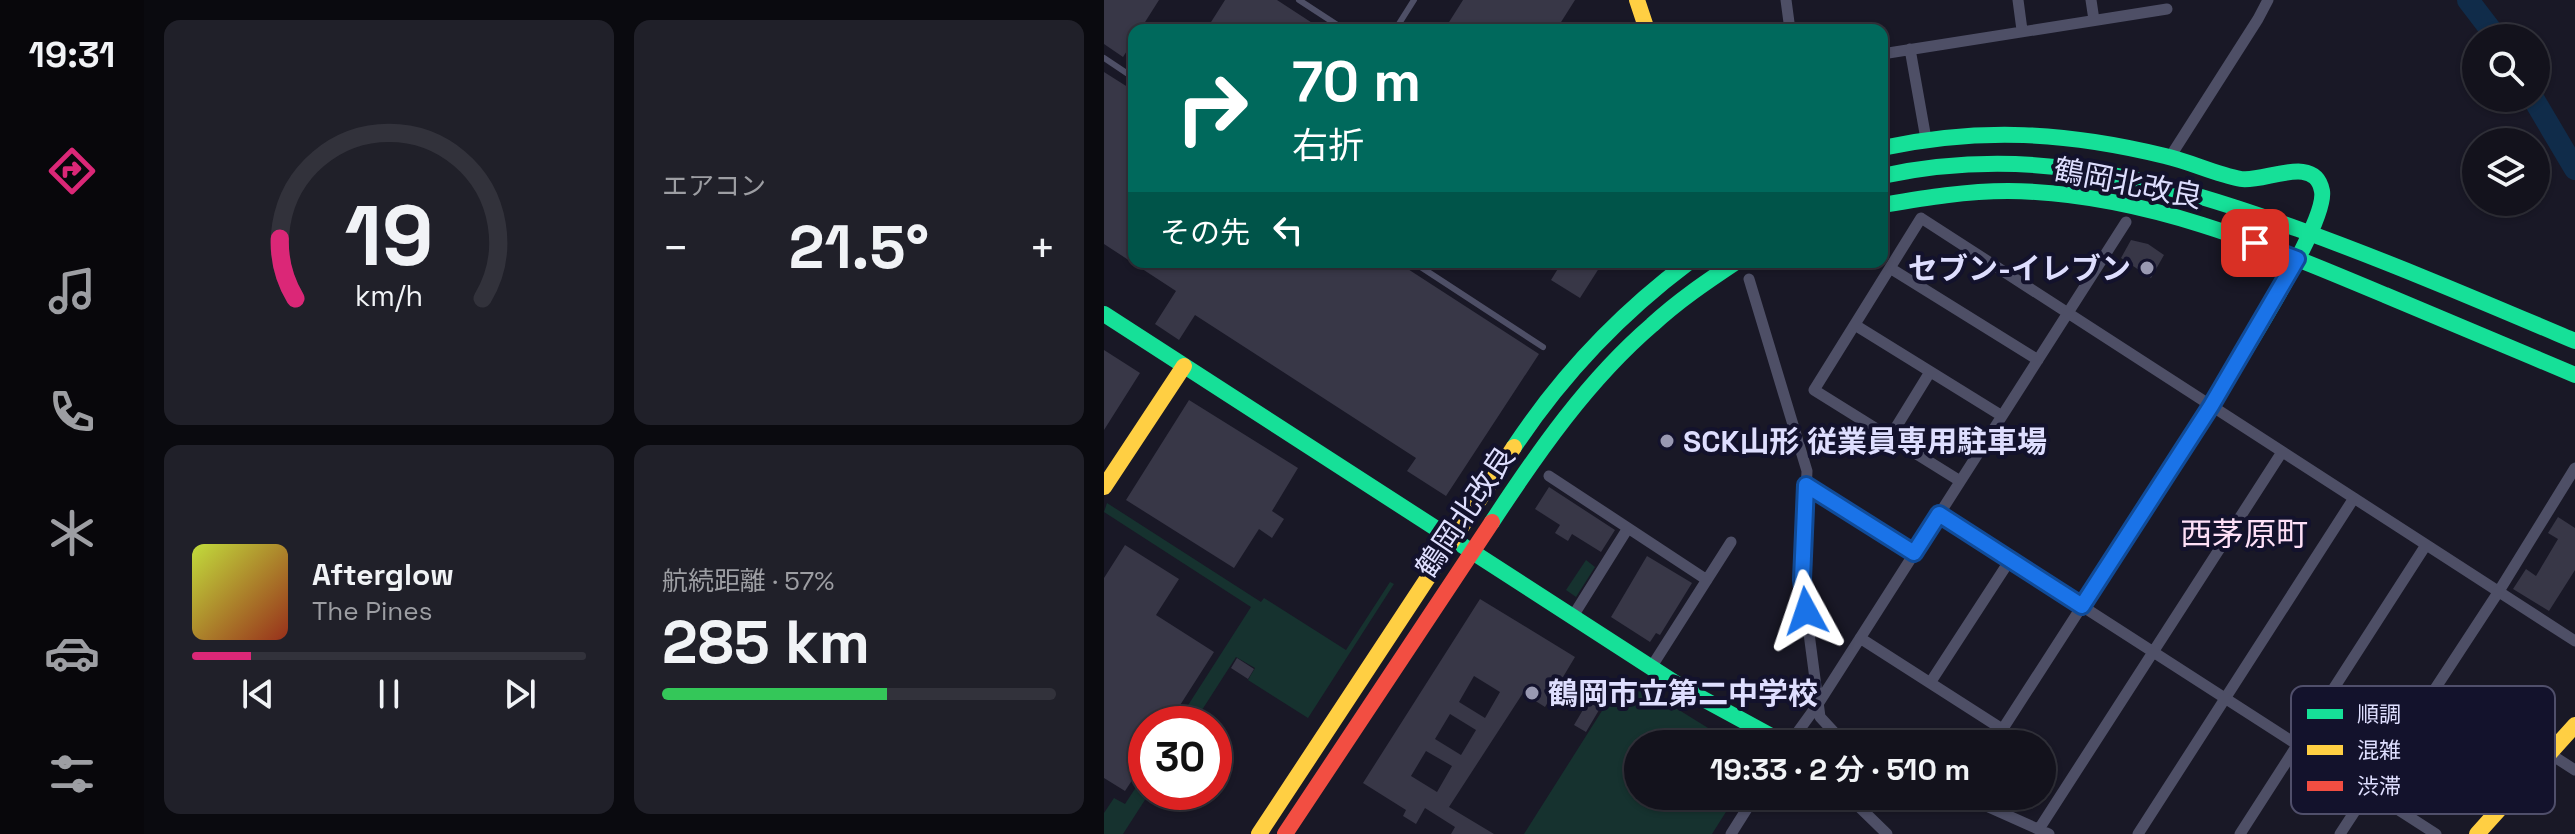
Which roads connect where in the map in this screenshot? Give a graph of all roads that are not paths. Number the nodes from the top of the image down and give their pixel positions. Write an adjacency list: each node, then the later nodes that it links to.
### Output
1 (1299, 0): 10 (lane)
2 (1414, 0): 11 (lane)
3 (1637, 0): 12 (main road)
4 (1786, 0): 13 (street)
5 (2018, 0): 14 (street)
6 (2091, 0): 9 (street)
7 (2268, 0): 21 (street)
8 (2167, 9): 9 (street)
9 (2094, 20): 14 (street)
10 (1336, 24)
11 (1399, 24)
12 (1645, 24)
13 (1789, 24)
14 (2022, 30): 15 (street)
15 (1910, 49): 16 (street); 19 (street)
16 (1888, 53)
17 (1104, 58): 18 (lane)
18 (1128, 74)
19 (1926, 139): 20 (main road); 21 (main road)
20 (1888, 147)
21 (2170, 157): 25 (main road)
22 (1888, 174): 25 (main road, 鶴岡北改良)
23 (1888, 204): 26 (main road, 鶴岡北改良)
24 (2126, 222): 33 (street)
25 (2310, 232): 26 (main road); 35 (main road, 鶴岡北改良)
26 (2297, 259): 40 (main road, 鶴岡北改良); 41 (main road)
27 (1422, 268): 36 (lane)
28 (1680, 268): 53 (main road, 鶴岡北改良)
29 (1726, 268): 56 (main road, 鶴岡北改良)
30 (1890, 268): 33 (street); 34 (street); 37 (street)
31 (1749, 279): 48 (street)
32 (1104, 314): 38 (main road)
33 (2068, 314): 37 (street); 41 (street)
34 (1855, 325): 39 (street); 43 (street)
35 (2575, 341)
36 (1543, 347)
37 (2038, 360): 42 (street)
38 (1184, 366): 49 (main road); 53 (main road)
39 (1930, 372): 42 (street); 43 (street)
40 (2575, 375)
41 (2211, 406): 44 (street); 61 (street)
42 (2002, 416): 47 (street)
43 (1890, 437): 47 (street)
44 (2282, 452): 50 (street); 65 (street)
45 (2575, 468): 60 (street)
46 (1549, 476): 52 (street)
47 (1960, 481): 51 (street)
48 (1806, 485): 57 (street); 71 (street)
49 (1104, 487)
50 (2354, 498): 55 (street); 70 (street)
51 (1939, 514): 57 (street); 58 (street)
52 (1628, 528): 59 (street); 62 (street)
53 (1453, 539): 56 (main road); 89 (main road, 鶴岡北改良)
54 (1731, 542): 59 (street)
55 (2426, 545): 60 (street); 68 (street)
56 (1471, 551): 62 (main road); 90 (main road, 鶴岡北改良)
57 (1914, 553): 63 (street)
58 (2010, 560): 61 (street); 67 (street)
59 (1707, 580): 66 (street)
60 (2499, 591): 64 (street); 69 (street)
61 (2082, 606): 65 (street); 73 (street)
62 (1573, 616): 66 (main road)
63 (1860, 638): 67 (street); 71 (street)
64 (2575, 641)
65 (2153, 652): 70 (street); 88 (street)
66 (1652, 666): 74 (main road)
67 (1930, 683): 73 (street)
68 (2335, 686)
69 (2437, 686)
70 (2226, 698): 77 (street); 93 (street)
71 (1818, 704): 75 (street); 76 (street)
72 (2575, 725): 78 (main road)
73 (2002, 729)
74 (1761, 730)
75 (1798, 730)
76 (1832, 730)
77 (2291, 741)
78 (2555, 748)
79 (2291, 754): 94 (street)
80 (2555, 757): 81 (street)
81 (2575, 770)
82 (1746, 810): 91 (street)
83 (1862, 810): 92 (street)
84 (1995, 810): 88 (street)
85 (2353, 814): 95 (street)
86 (2404, 814): 96 (street)
87 (2495, 814): 97 (main road)
88 (2044, 832)
89 (1259, 834)
90 (1285, 834)
91 (1731, 834)
92 (1887, 834)
93 (2138, 834)
94 (2240, 834)
95 (2340, 834)
96 (2436, 834)
97 (2477, 834)

